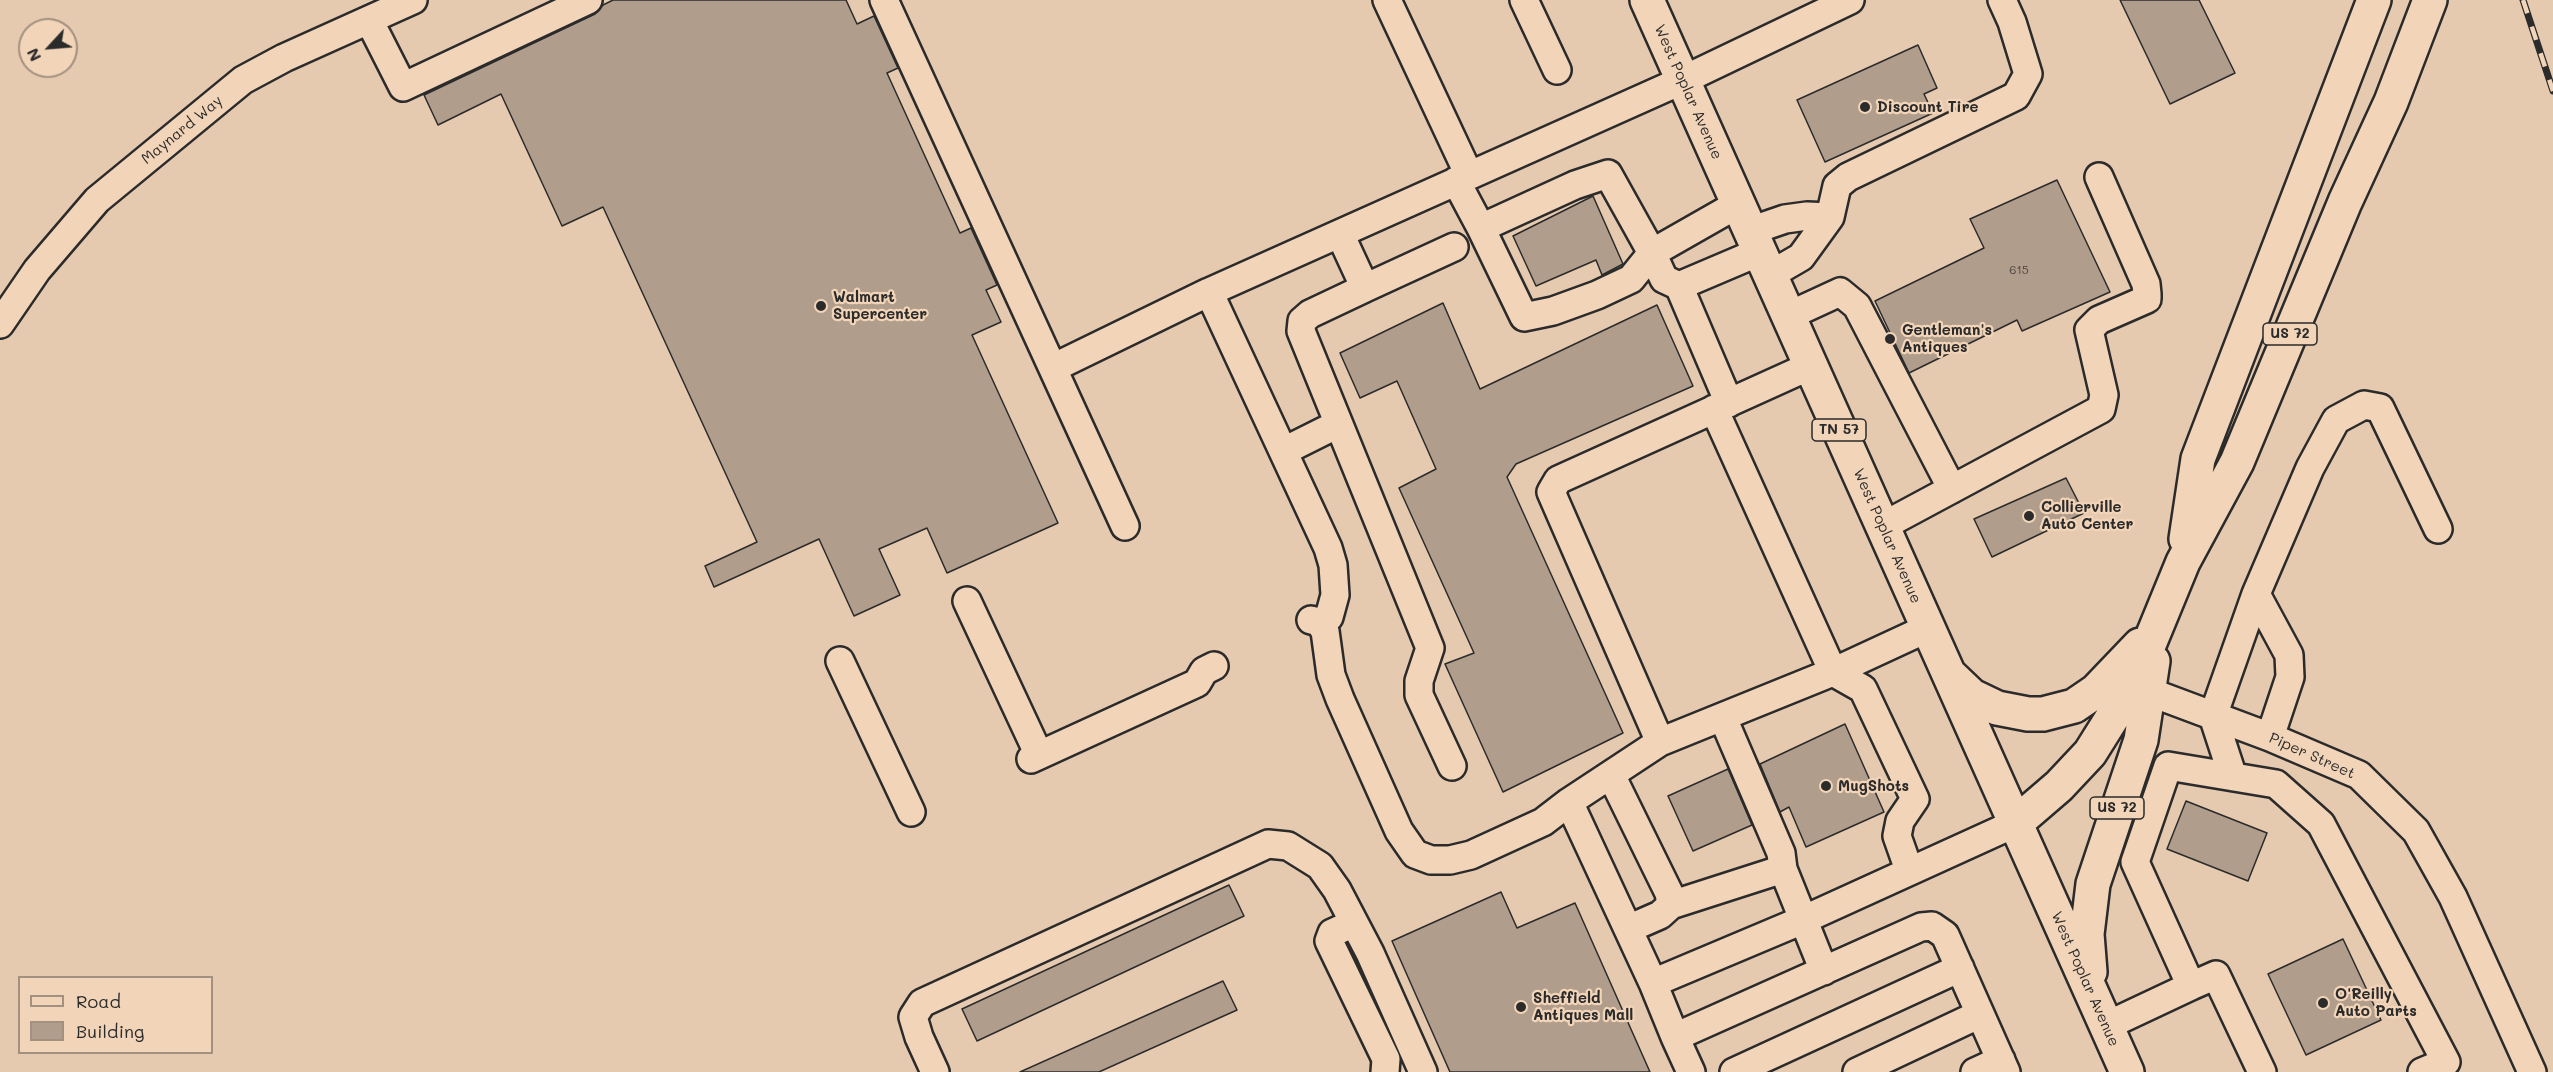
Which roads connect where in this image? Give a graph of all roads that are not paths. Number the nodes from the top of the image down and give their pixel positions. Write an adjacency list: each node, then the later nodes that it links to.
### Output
1 (413, 0): 11 (street, Maynard Way)
2 (588, 0): 11 (street)
3 (884, 0): 28 (street)
4 (1387, 0): 15 (street)
5 (1524, 0): 12 (street)
6 (1647, 0): 13 (main road, West Poplar Avenue / TN 57)
7 (1850, 0): 13 (street)
8 (2002, 0): 16 (street)
9 (2430, 0): 36 (main road, US 72)
10 (2369, 11): 36 (main road, US 72)
11 (369, 20): 26 (street, Maynard Way)
12 (1557, 70)
13 (1683, 80): 15 (street); 19 (main road, West Poplar Avenue / TN 57)
14 (2098, 177): 32 (street)
15 (1463, 178): 17 (street); 18 (street)
16 (1830, 217): 19 (street); 19 (street)
17 (1481, 228): 21 (street); 21 (street)
18 (1340, 234): 23 (street); 24 (street)
19 (1754, 241): 21 (street); 22 (street); 25 (main road, West Poplar Avenue / TN 57)
20 (1454, 247): 23 (street)
21 (1652, 253): 22 (street)
22 (1679, 286): 29 (street)
23 (1365, 288): 30 (street)
24 (1209, 292): 28 (street); 31 (street)
25 (1788, 316): 27 (main road, West Poplar Avenue / TN 57); 32 (street)
26 (0, 324)
27 (1810, 366): 29 (street); 34 (main road, West Poplar Avenue / TN 57)
28 (1053, 368): 33 (street)
29 (1721, 406): 42 (street); 48 (street)
30 (1338, 424): 31 (street); 49 (street)
31 (1284, 451): 52 (street)
32 (1952, 489): 34 (street)
33 (1125, 526)
34 (1883, 526): 39 (main road, West Poplar Avenue / TN 57)
35 (2438, 529): 37 (street)
36 (2183, 562): 44 (main road, US 72)
37 (2256, 594): 45 (street); 47 (street)
38 (967, 601): 41 (street)
39 (1928, 628): 42 (street); 43 (main road, West Poplar Avenue / TN 57)
40 (840, 662): 53 (street)
41 (1214, 666)
42 (1833, 672): 46 (street); 56 (street)
43 (1948, 674): 44 (main road); 54 (main road, West Poplar Avenue / TN 57)
44 (2130, 685): 45 (street, Piper Street); 54 (main road, US 72); 65 (main road, US 72)
45 (2213, 716): 47 (street, Piper Street); 51 (street)
46 (1724, 718): 48 (street); 55 (street)
47 (2270, 737): 80 (street, Piper Street)
48 (1660, 742): 50 (street)
49 (1452, 766)
50 (1611, 775): 52 (street); 57 (street)
51 (2233, 777): 64 (street); 70 (street)
52 (1569, 802): 60 (street)
53 (911, 813)
54 (2016, 823): 56 (street); 65 (main road, West Poplar Avenue / US 72)
55 (1783, 869): 57 (street); 58 (street)
56 (1909, 870): 58 (street)
57 (1671, 905): 60 (street)
58 (1805, 919): 62 (street); 63 (street)
59 (1354, 923): 71 (street); 72 (street); 73 (street)
60 (1628, 929): 63 (street)
61 (1960, 968): 62 (street); 66 (street); 75 (street)
62 (1824, 970): 68 (street)
63 (1653, 983): 68 (street)
64 (2191, 986): 67 (street); 79 (street)
65 (2091, 992): 67 (main road, West Poplar Avenue / US 72)
66 (1980, 1014): 69 (street); 76 (street)
67 (2106, 1026): 78 (main road, West Poplar Avenue / US 72)
68 (1675, 1037): 74 (street)
69 (2003, 1066): 77 (street)
70 (2440, 1069)
71 (935, 1072)
72 (1385, 1072)
73 (1423, 1072)
74 (1691, 1072)
75 (1734, 1072)
76 (1857, 1072)
77 (1975, 1072)
78 (2127, 1072)
79 (2262, 1072)
80 (2532, 1072)

